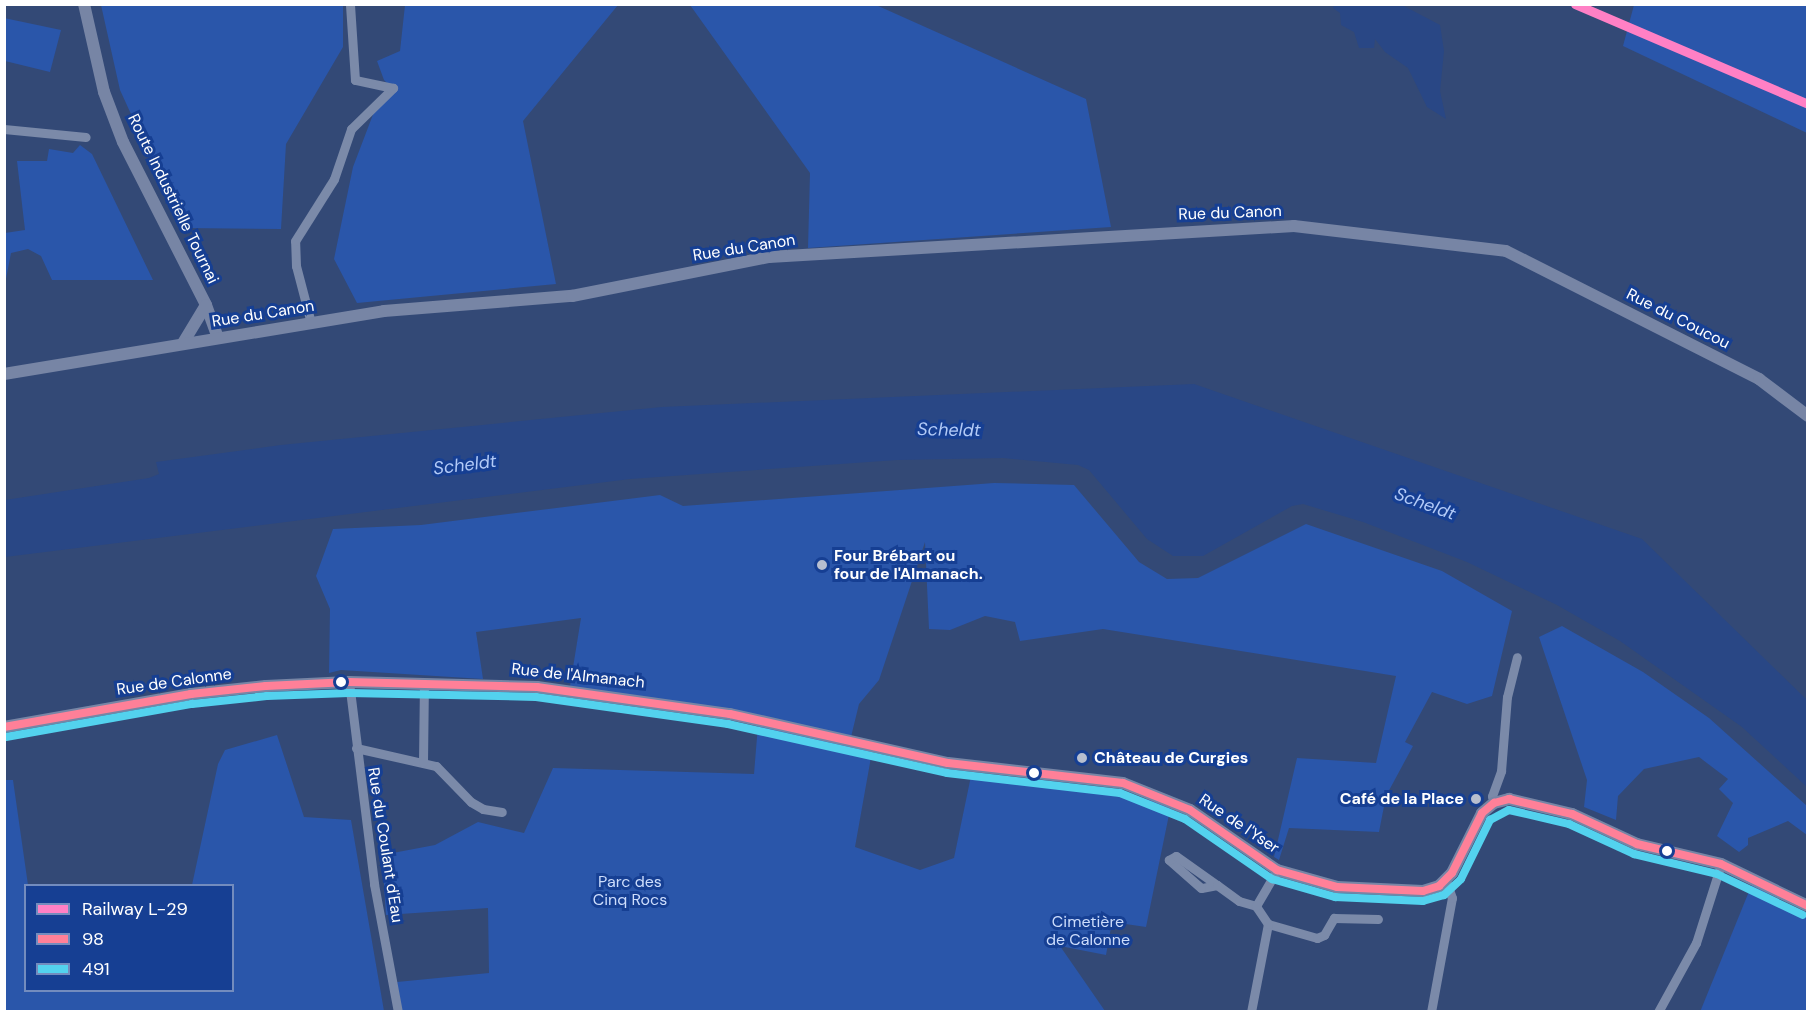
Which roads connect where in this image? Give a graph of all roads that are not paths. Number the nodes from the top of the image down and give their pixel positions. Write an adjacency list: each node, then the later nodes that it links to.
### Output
1 (84, 4): 6 (main road, Route Industrielle Tournai)
2 (350, 4): 7 (street)
3 (4, 129): 4 (street)
4 (86, 136)
5 (1528, 260): 7 (main road, Rue du Canon); 11 (main road, Rue du Coucou)
6 (206, 305): 8 (main road, Route Industrielle Tournai); 9 (main road)
7 (310, 323): 8 (main road, Rue du Canon)
8 (218, 338): 9 (main road, Rue du Canon)
9 (183, 344): 10 (main road, Rue du Canon)
10 (4, 374)
11 (1808, 416)
12 (1517, 657): 19 (street)
13 (349, 682): 14 (main road, Rue de l'Almanach); 15 (main road, Rue de Calonne); 17 (street, Rue du Coulant d'Eau)
14 (424, 683): 16 (main road, Rue de l'Almanach); 18 (street)
15 (4, 727)
16 (800, 729): 22 (main road, Rue de l'Yser)
17 (356, 748): 18 (street); 29 (street, Rue du Coulant d'Eau)
18 (423, 762): 20 (street)
19 (1494, 803): 21 (main road); 23 (main road)
20 (502, 812)
21 (1721, 864): 26 (main road); 32 (street)
22 (1278, 870): 23 (main road, Rue de l'Yser); 25 (street)
23 (1446, 881): 31 (street)
24 (1217, 885): 24 (street); 25 (street)
25 (1256, 906): 28 (street)
26 (1808, 906)
27 (1378, 919): 28 (street)
28 (1268, 924): 30 (street)
29 (398, 1011)
30 (1251, 1011)
31 (1431, 1011)
32 (1658, 1011)

